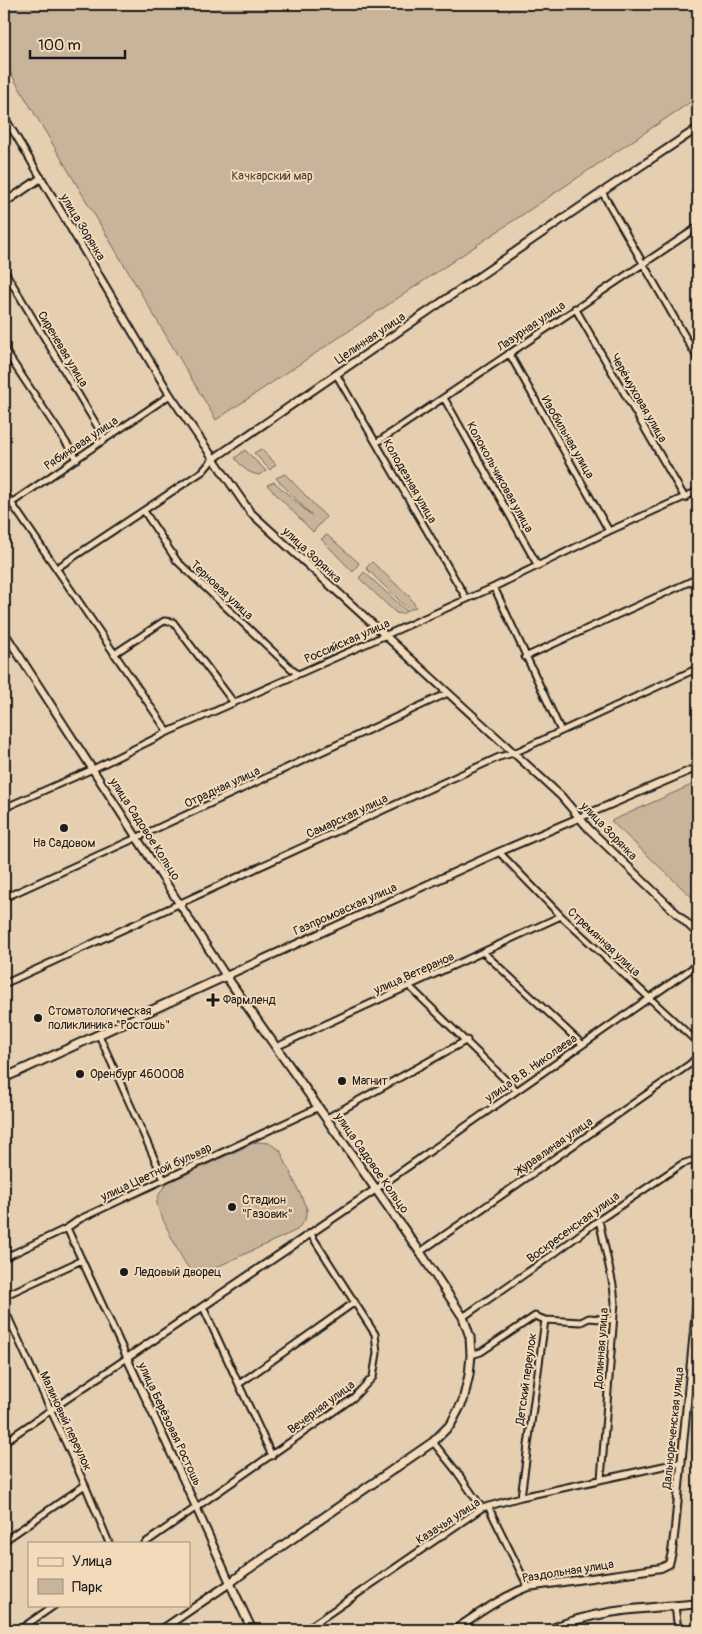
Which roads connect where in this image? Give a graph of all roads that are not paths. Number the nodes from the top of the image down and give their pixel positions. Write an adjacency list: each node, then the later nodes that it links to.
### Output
1 (4, 116): 3 (street, улица Зорянка)
2 (698, 128): 4 (street, Целинная улица)
3 (41, 178): 5 (street); 14 (street, улица Зорянка)
4 (602, 192): 7 (street); 13 (street, Целинная улица)
5 (4, 203)
6 (698, 227): 7 (street, Лазурная улица)
7 (644, 263): 9 (street, Лазурная улица); 12 (street)
8 (4, 270): 16 (street, Сиреневая улица)
9 (575, 308): 11 (street, Лазурная улица); 22 (street, Черёмуховая улица)
10 (4, 349): 18 (street)
11 (509, 353): 15 (street, Лазурная улица); 26 (street, Изобильная улица)
12 (698, 359)
13 (336, 374): 17 (street, Колодезная улица); 19 (street, Целинная улица)
14 (170, 395): 16 (street, Рябиновая улица); 19 (street, улица Зорянка)
15 (444, 398): 17 (street, Лазурная улица); 27 (street, Колокольчиковая улица)
16 (105, 439): 18 (street, Рябиновая улица)
17 (376, 444): 31 (street, Колодезная улица)
18 (77, 459): 23 (street, Рябиновая улица)
19 (213, 459): 25 (street, Целинная улица); 33 (street, улица Зорянка)
20 (4, 492): 23 (street)
21 (698, 492): 22 (street, Российская улица)
22 (685, 498): 26 (street, Российская улица)
23 (11, 503): 24 (street, Рябиновая улица); 28 (street)
24 (4, 508)
25 (144, 511): 28 (street, Целинная улица); 37 (street, Терновая улица)
26 (610, 531): 27 (street, Российская улица)
27 (538, 566): 30 (street, Российская улица)
28 (57, 568): 34 (street)
29 (698, 578): 35 (street)
30 (494, 587): 31 (street, Российская улица); 35 (street)
31 (466, 598): 33 (street, Российская улица)
32 (4, 632): 44 (street, улица Садовое Кольцо)
33 (384, 636): 37 (street, Российская улица); 38 (street, улица Зорянка)
34 (114, 654): 39 (street); 41 (street)
35 (525, 657): 40 (street)
36 (698, 668): 40 (street, Самарская улица)
37 (297, 674): 39 (street, Российская улица)
38 (448, 693): 42 (street, улица Зорянка); 47 (street, Отрадная улица)
39 (234, 703): 41 (street, Российская улица)
40 (561, 731): 42 (street, Самарская улица)
41 (168, 732): 44 (street, Российская улица)
42 (514, 753): 46 (street, улица Зорянка); 50 (street, Самарская улица)
43 (698, 768): 46 (street, Газпромовская улица)
44 (93, 769): 45 (street, Российская улица); 47 (street, улица Садовое Кольцо)
45 (4, 808)
46 (579, 818): 48 (street, Газпромовская улица); 52 (street, улица Зорянка)
47 (136, 838): 49 (street, Отрадная улица); 50 (street, улица Садовое Кольцо)
48 (499, 852): 51 (street, Стремянная улица); 55 (street, Газпромовская улица)
49 (4, 898)
50 (180, 903): 55 (street, улица Садовое Кольцо); 56 (street, Самарская улица)
51 (561, 916): 53 (street, улица Ветеранов); 58 (street, Стремянная улица)
52 (698, 934)
53 (484, 952): 57 (street, улица Ветеранов); 62 (street)
54 (698, 964): 58 (street, улица В.В. Николаева)
55 (226, 976): 59 (main road, Газпромовская улица); 63 (main road, улица Садовое Кольцо)
56 (4, 984)
57 (409, 986): 60 (street); 63 (street, улица Ветеранов)
58 (648, 998): 61 (street, Стремянная улица); 62 (street, улица В.В. Николаева)
59 (99, 1035): 65 (main road, Газпромовская улица); 70 (street)
60 (467, 1040): 66 (street); 68 (street)
61 (698, 1043)
62 (582, 1044): 66 (street, улица В.В. Николаева)
63 (276, 1047): 67 (main road, улица Садовое Кольцо)
64 (698, 1056): 76 (street, Журавлиная улица)
65 (4, 1078)
66 (516, 1090): 71 (street, улица В.В. Николаева)
67 (319, 1107): 68 (main road, улица Садовое Кольцо); 70 (street, улица Цветной бульвар)
68 (326, 1118): 71 (main road, улица Садовое Кольцо)
69 (698, 1157): 72 (street, Воскресенская улица); 74 (street)
70 (164, 1180): 73 (street, улица Цветной бульвар)
71 (376, 1188): 75 (street); 76 (main road, улица Садовое Кольцо)
72 (599, 1220): 84 (street, Воскресенская улица); 86 (street, Долинная улица)
73 (67, 1228): 77 (street, улица Цветной бульвар); 78 (street, улица Берёзовая Ростошь)
74 (698, 1230)
75 (310, 1233): 81 (street, Вечерняя улица); 82 (street)
76 (420, 1252): 84 (main road, улица Садовое Кольцо)
77 (4, 1258)
78 (82, 1260): 80 (street); 88 (street, улица Берёзовая Ростошь)
79 (698, 1289): 94 (street, Дальнореченская улица)
80 (4, 1296)
81 (355, 1302): 89 (street); 93 (street, Вечерняя улица)
82 (203, 1307): 88 (street); 89 (street)
83 (4, 1308): 90 (street, Малиновый переулок)
84 (463, 1317): 87 (main road, улица Садовое Кольцо)
85 (544, 1320): 86 (street); 87 (street, Детский переулок); 97 (street, Детский переулок)
86 (613, 1320): 95 (street, Долинная улица)
87 (471, 1355): 92 (main road, улица Садовое Кольцо)
88 (127, 1358): 90 (street); 98 (street, улица Берёзовая Ростошь)
89 (238, 1384): 93 (street)
90 (50, 1410): 91 (street); 96 (street, Малиновый переулок)
91 (4, 1442)
92 (433, 1442): 99 (street); 104 (main road, улица Садовое Кольцо)
93 (272, 1456): 98 (street, Вечерняя улица)
94 (682, 1462): 95 (street, Казачья улица); 103 (street, Дальнореченская улица)
95 (601, 1479): 97 (street, Казачья улица)
96 (85, 1485): 100 (street); 101 (street, Малиновый переулок)
97 (520, 1497): 99 (street, Казачья улица)
98 (196, 1507): 102 (street, Вечерняя улица); 104 (street, улица Берёзовая Ростошь)
99 (485, 1507): 105 (street); 112 (street, Казачья улица)
100 (4, 1541)
101 (109, 1542)
102 (146, 1542)
103 (666, 1567): 105 (street, Раздольная улица)
104 (230, 1584): 110 (street, улица Садовое Кольцо); 111 (main road, улица Берёзовая Ростошь)
105 (528, 1587): 113 (street, Раздольная улица)
106 (698, 1604): 108 (main road)
107 (54, 1606): 109 (street)
108 (675, 1606): 114 (main road); 115 (street)
109 (19, 1630)
110 (161, 1630)
111 (252, 1630)
112 (305, 1630)
113 (454, 1630)
114 (549, 1630)
115 (678, 1630)

